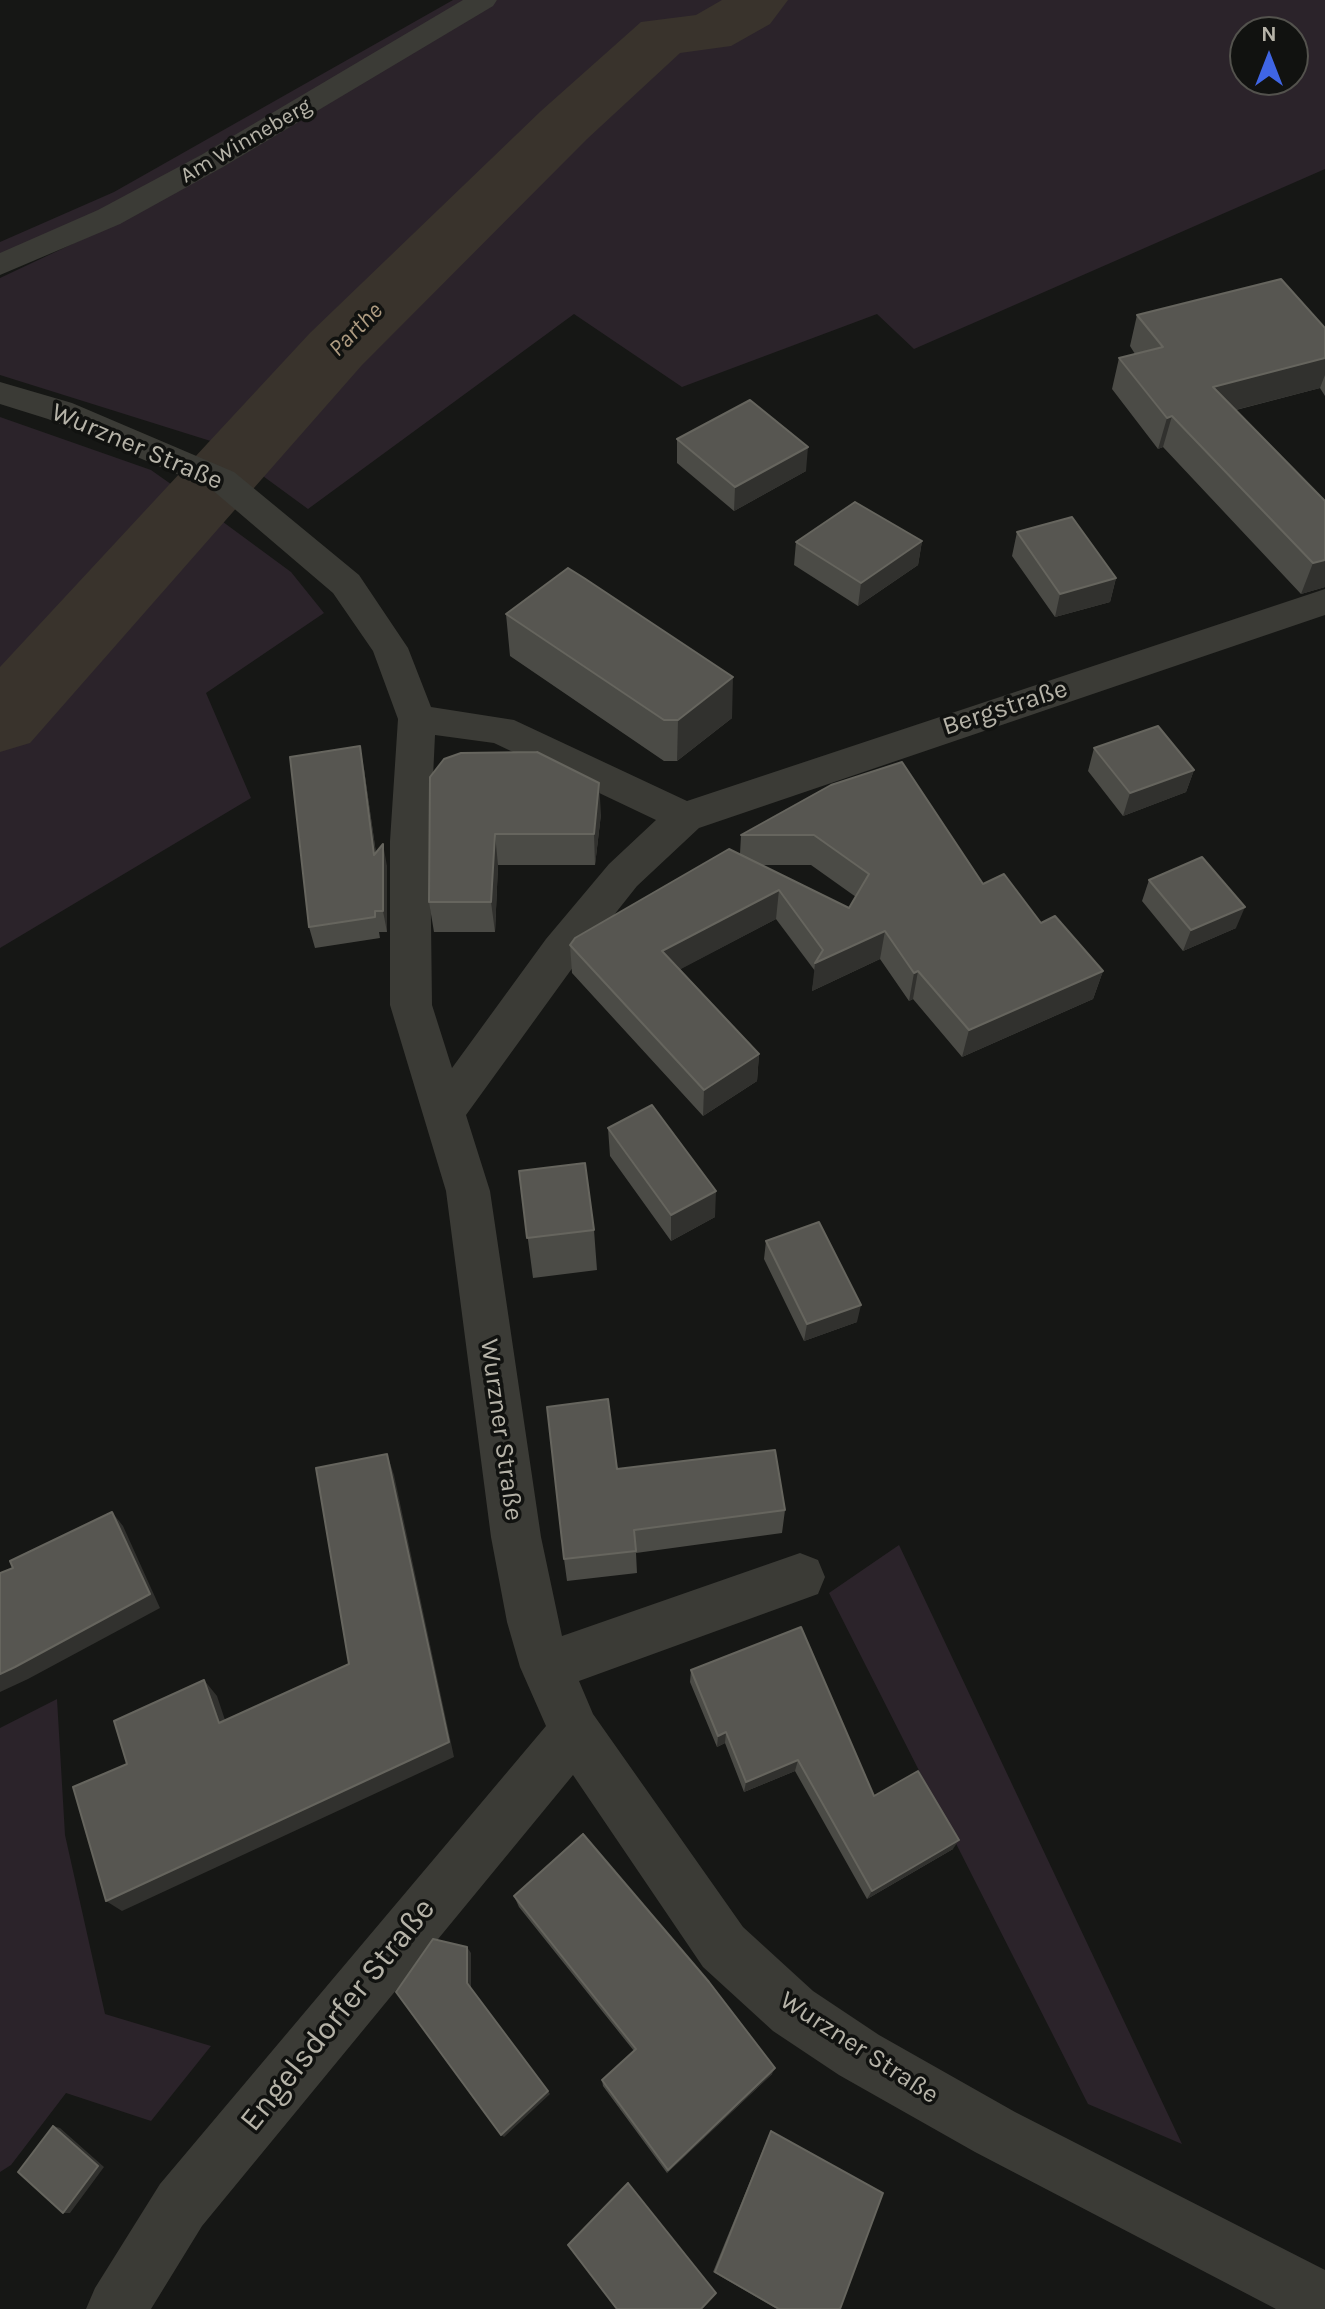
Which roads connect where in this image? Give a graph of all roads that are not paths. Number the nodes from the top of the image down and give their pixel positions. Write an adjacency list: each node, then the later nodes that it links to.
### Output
1 (483, 0): 2 (street, Am Winneberg)
2 (0, 265)
3 (0, 393): 5 (street, Wurzner Straße)
4 (1325, 602): 6 (street, Bergstraße)
5 (417, 719): 6 (street); 7 (street, Wurzner Straße)
6 (685, 817): 7 (street, Bergstraße)
7 (442, 1115): 9 (street, Wurzner Straße)
8 (800, 1577): 9 (street)
9 (546, 1667): 10 (street, Wurzner Straße)
10 (575, 1732): 11 (street, Wurzner Straße); 12 (street, Engelsdorfer Straße)
11 (1325, 2302)
12 (116, 2309)

